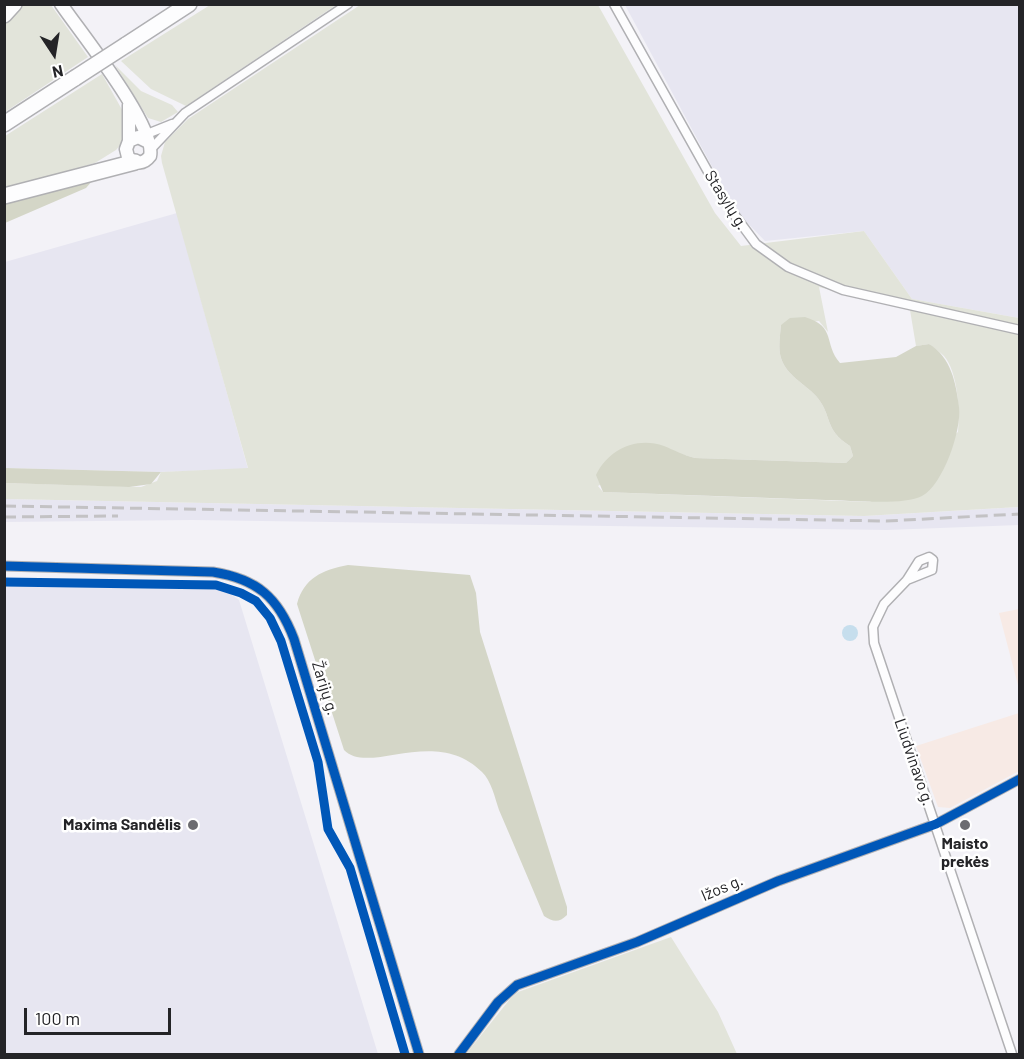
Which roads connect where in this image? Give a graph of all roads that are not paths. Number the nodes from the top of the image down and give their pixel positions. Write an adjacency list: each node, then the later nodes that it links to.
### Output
1 (14, 4): 6 (highway)
2 (61, 4): 7 (main road)
3 (189, 4): 8 (highway, bridge)
4 (348, 4): 9 (street)
5 (615, 4): 13 (street, Stasylų g.)
6 (4, 15)
7 (129, 104): 10 (main road); 10 (main road)
8 (4, 124)
9 (172, 124): 10 (street); 10 (street)
10 (142, 141): 11 (main road); 11 (main road)
11 (135, 162): 12 (highway)
12 (4, 196)
13 (1020, 330)
14 (4, 566): 18 (street, Žarijų g.)
15 (907, 580): 17 (street, Liudvinavo g.)
16 (1020, 779): 17 (street, Ižos g.)
17 (936, 824): 19 (street, Ižos g.); 20 (street, Liudvinavo g.)
18 (419, 1054)
19 (459, 1054)
20 (1012, 1054)

